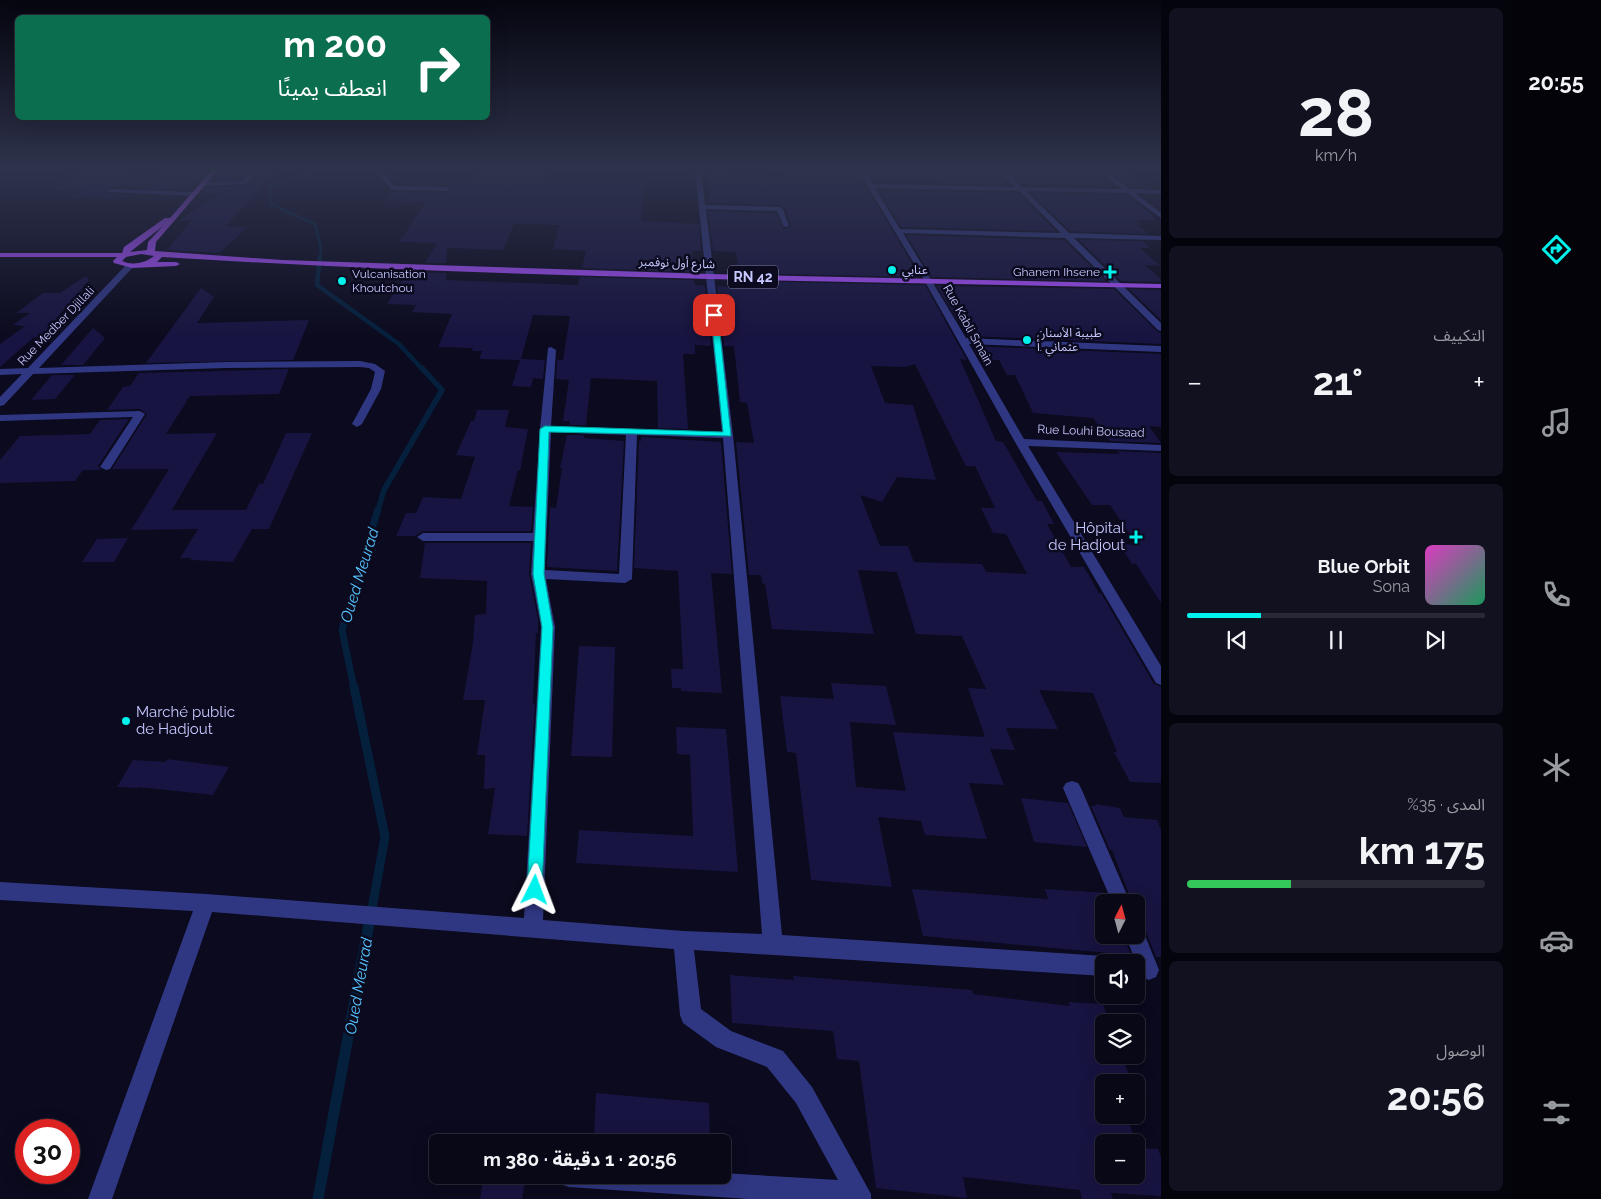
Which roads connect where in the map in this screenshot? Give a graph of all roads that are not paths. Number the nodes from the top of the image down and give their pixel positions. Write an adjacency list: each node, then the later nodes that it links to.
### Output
1 (158, 226): 11 (main road)
2 (166, 226): 9 (main road)
3 (704, 226): 17 (street)
4 (894, 226): 6 (street, Rue Kabli Smain)
5 (1056, 226): 7 (street)
6 (897, 231): 7 (street); 18 (street, Rue Kabli Smain)
7 (1066, 236): 8 (street); 19 (street)
8 (1161, 238)
9 (155, 253): 11 (main road); 13 (main road, RN 42); 15 (main road)
10 (0, 255): 12 (main road)
11 (125, 255): 12 (main road); 14 (main road)
12 (30, 256): 14 (main road)
13 (282, 262): 15 (main road, RN 42); 17 (main road, شارع أول نوفمبر / RN 42)
14 (118, 263): 16 (main road)
15 (143, 264): 16 (main road)
16 (130, 266): 25 (street, Rue Medber Djillali)
17 (710, 276): 18 (main road, شارع أول نوفمبر / RN 42); 32 (street)
18 (928, 280): 19 (main road, شارع أول نوفمبر / RN 42); 22 (street, Rue Kabli Smain)
19 (1120, 285): 20 (main road, شارع أول نوفمبر / RN 42); 21 (street)
20 (1161, 286)
21 (1161, 328)
22 (962, 342): 23 (street); 33 (street, Rue Kabli Smain)
23 (1161, 349)
24 (551, 350): 30 (street)
25 (30, 371): 26 (street); 27 (street, Rue Medber Djillali); 29 (street)
26 (0, 372)
27 (0, 403)
28 (0, 418): 35 (street)
29 (357, 424)
30 (545, 429): 31 (street); 37 (street)
31 (632, 431): 32 (street); 38 (street)
32 (728, 434): 46 (street)
33 (1020, 442): 34 (street, Rue Louhi Bousaad); 39 (street, Rue Kabli Smain)
34 (1161, 448)
35 (106, 467)
36 (423, 537): 37 (street)
37 (539, 537): 38 (street)
38 (538, 574): 44 (street)
39 (1161, 679)
40 (1072, 788): 42 (street)
41 (0, 891): 43 (street)
42 (1118, 894)
43 (206, 903): 44 (street); 52 (street)
44 (525, 927): 45 (street)
45 (683, 940): 46 (street); 51 (street)
46 (774, 944): 48 (street)
47 (1139, 944): 49 (street)
48 (1095, 965)
49 (1149, 969)
50 (693, 1184): 51 (street)
51 (859, 1196)
52 (100, 1199)

